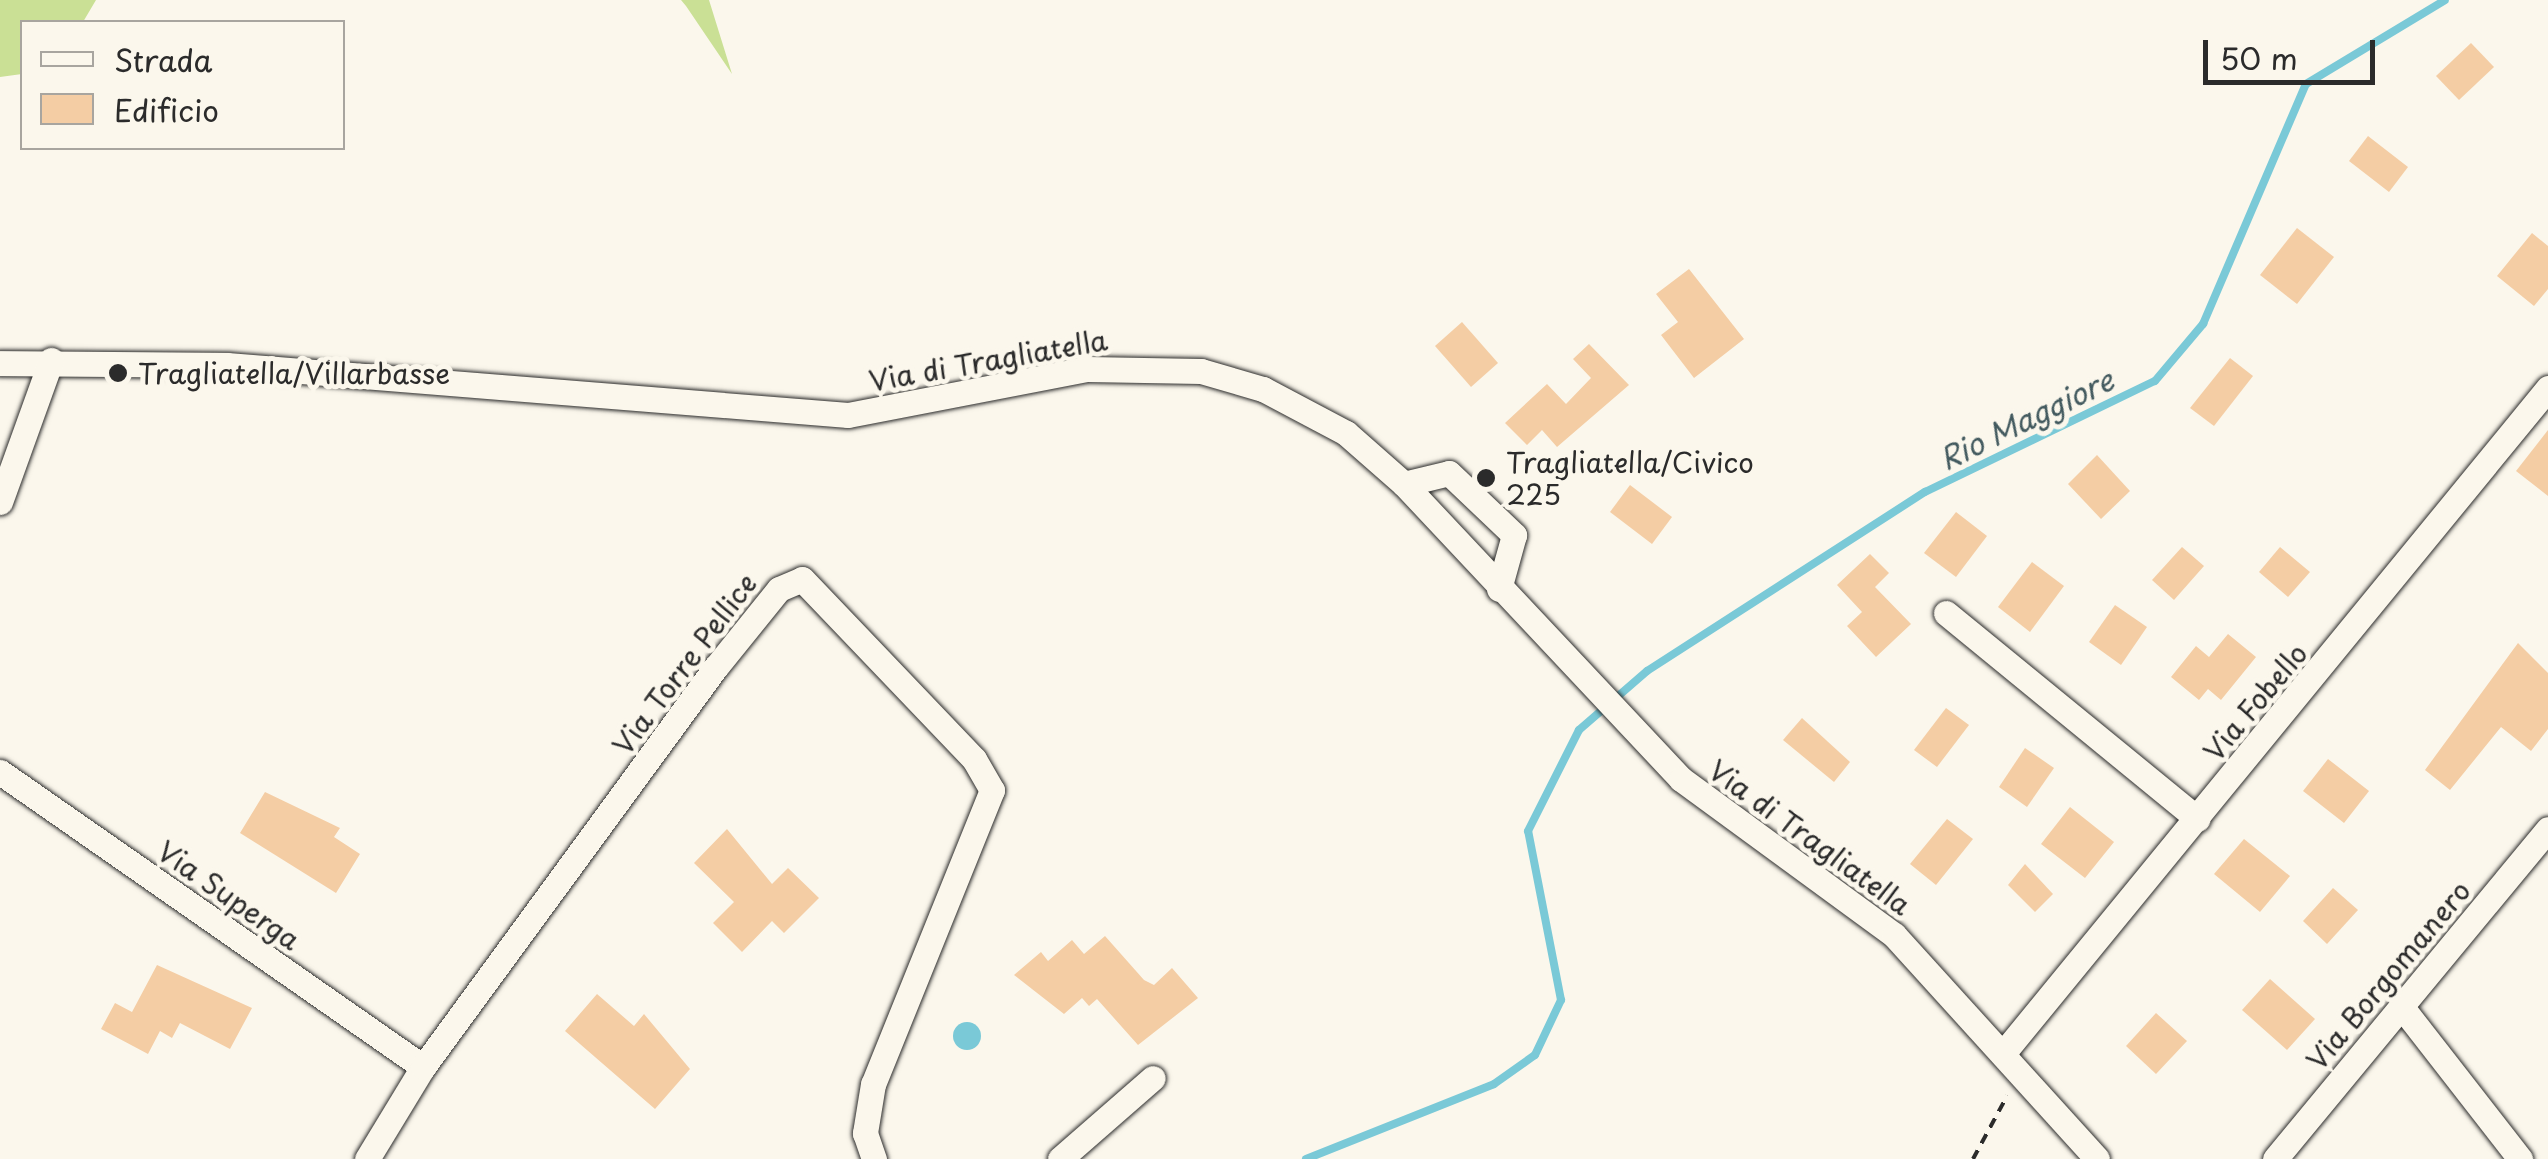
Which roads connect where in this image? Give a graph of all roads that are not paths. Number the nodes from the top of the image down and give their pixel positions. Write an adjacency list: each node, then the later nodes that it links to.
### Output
1 (51, 360): 2 (street, Via di Tragliatella); 4 (street, Via di Tragliatella); 5 (street)
2 (0, 364)
3 (2548, 388): 9 (street, Via Fobello)
4 (1404, 484): 6 (street, Via di Tragliatella); 6 (street)
5 (0, 502)
6 (1499, 589): 12 (street, Via di Tragliatella)
7 (1946, 613): 9 (street)
8 (0, 772): 13 (street, Via Superga)
9 (2198, 819): 12 (street, Via Fobello)
10 (2548, 829): 11 (street, Via Borgomanero)
11 (2401, 1006): 19 (street, Via Borgomanero); 20 (street)
12 (2013, 1061): 18 (street, Via di Tragliatella)
13 (423, 1067): 15 (street, Via Torre Pellice); 16 (street, Via Torre Pellice)
14 (1153, 1078): 17 (street)
15 (368, 1159)
16 (874, 1159)
17 (1060, 1159)
18 (2097, 1159)
19 (2275, 1159)
20 (2520, 1159)

